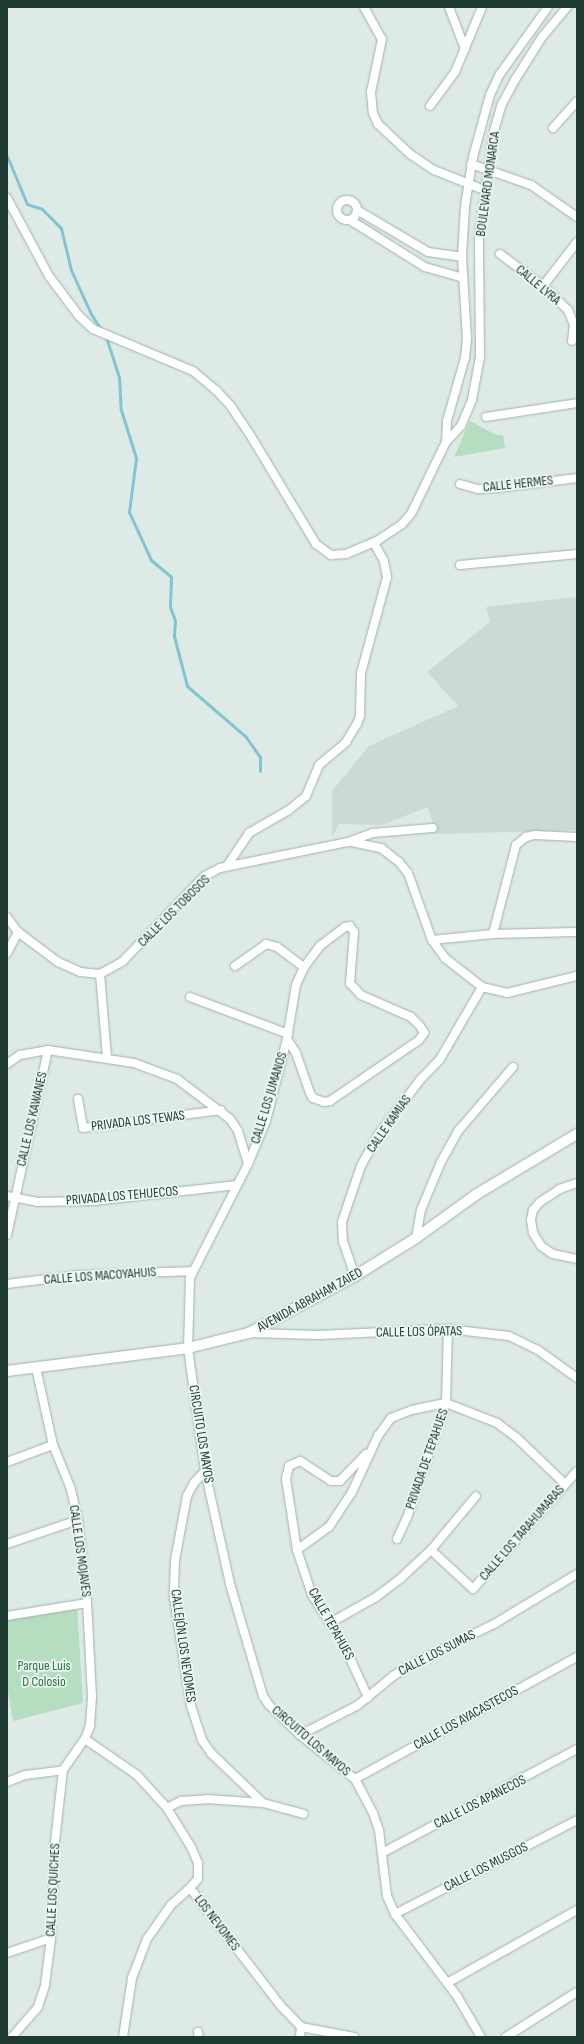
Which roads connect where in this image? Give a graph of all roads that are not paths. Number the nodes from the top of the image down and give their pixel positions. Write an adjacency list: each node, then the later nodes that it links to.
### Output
1 (364, 7): 12 (street)
2 (449, 7): 6 (street)
3 (482, 7): 6 (street)
4 (548, 7): 10 (street, BOULEVARD MONARCA)
5 (567, 7): 11 (street, BOULEVARD MONARCA)
6 (464, 49): 8 (street)
7 (577, 101): 9 (street)
8 (430, 106)
9 (553, 128)
10 (471, 164): 11 (street); 12 (street, BOULEVARD MONARCA)
11 (488, 169): 13 (street, BOULEVARD MONARCA); 16 (street)
12 (467, 185): 13 (street); 20 (street, BOULEVARD MONARCA)
13 (484, 190): 26 (street, BOULEVARD MONARCA)
14 (7, 198): 29 (street)
15 (357, 210): 17 (street); 17 (street); 20 (street)
16 (577, 216)
17 (350, 220): 21 (street)
18 (577, 242): 22 (street)
19 (500, 254): 22 (street, CALLE LYRA)
20 (462, 257): 21 (street, BOULEVARD MONARCA)
21 (463, 278): 26 (street, BOULEVARD MONARCA)
22 (543, 286): 23 (street, CALLE LYRA)
23 (572, 341)
24 (577, 403): 25 (street)
25 (486, 417)
26 (446, 442): 29 (street)
27 (577, 478): 28 (street, CALLE HERMES)
28 (460, 484)
29 (374, 543): 35 (street)
30 (577, 554): 31 (street)
31 (460, 565)
32 (433, 828): 34 (street, CALLE LOS TOBOSOS)
33 (577, 837): 39 (street)
34 (348, 842): 35 (street, CALLE LOS TOBOSOS); 40 (street)
35 (227, 866): 44 (street, CALLE LOS TOBOSOS)
36 (7, 917): 37 (street)
37 (18, 932): 41 (street); 44 (street)
38 (576, 932): 39 (street)
39 (493, 934): 40 (street)
40 (432, 940): 46 (street)
41 (7, 954)
42 (235, 966): 43 (street)
43 (304, 967): 48 (street, CALLE LOS JUMANOS); 48 (street, CALLE LOS JUMANOS)
44 (100, 974): 50 (street)
45 (577, 976): 46 (street)
46 (482, 987): 64 (street, CALLE KAMIAS)
47 (190, 997): 48 (street)
48 (288, 1036): 56 (street, CALLE LOS JUMANOS)
49 (48, 1050): 50 (street); 51 (street); 59 (street, CALLE LOS KAWANES)
50 (107, 1058): 54 (street)
51 (7, 1064)
52 (513, 1067): 61 (street)
53 (78, 1099): 54 (street, PRIVADA LOS TEWAS)
54 (222, 1110): 56 (street)
55 (577, 1134): 61 (street, AVENIDA ABRAHAM ZAIED)
56 (248, 1164): 58 (street, CALLE LOS JUMANOS)
57 (577, 1183): 62 (street)
58 (237, 1185): 59 (street, PRIVADA LOS TEHUECOS); 63 (street, CALLE LOS JUMANOS)
59 (10, 1197): 60 (street, CALLE LOS KAWANES)
60 (7, 1235)
61 (416, 1238): 64 (street, AVENIDA ABRAHAM ZAIED)
62 (577, 1259)
63 (192, 1271): 65 (street, CALLE LOS MACOYAHUIS); 68 (street, CALLE LOS JUMANOS)
64 (355, 1276): 67 (street, AVENIDA ABRAHAM ZAIED)
65 (7, 1284)
66 (448, 1329): 67 (street, CALLE LOS ÓPATAS); 72 (street, CALLE LOS ÓPATAS); 73 (street, PRIVADA DE TEPAHUES)
67 (249, 1334): 68 (street, AVENIDA ABRAHAM ZAIED)
68 (188, 1348): 69 (street, AVENIDA ABRAHAM ZAIED); 77 (street, CIRCUITO LOS MAYOS)
69 (36, 1368): 70 (street, AVENIDA ABRAHAM ZAIED); 74 (street, CALLE LOS MOJAVES)
70 (12, 1370): 71 (street)
71 (7, 1376)
72 (577, 1378)
73 (446, 1403): 75 (street, CALLE TEPAHUES); 79 (street); 82 (street, PRIVADA DE TEPAHUES)
74 (53, 1444): 76 (street); 81 (street, CALLE LOS MOJAVES)
75 (372, 1446): 84 (street, CALLE TEPAHUES); 84 (street, CALLE TEPAHUES)
76 (7, 1462)
77 (205, 1471): 92 (street, CIRCUITO LOS MAYOS); 98 (street, CALLEJÓN LOS NEVOMES)
78 (577, 1471): 79 (street, CALLE LOS TARAHUMARAS)
79 (565, 1484): 85 (street, CALLE LOS TARAHUMARAS)
80 (476, 1496): 85 (street)
81 (78, 1520): 83 (street); 87 (street, CALLE LOS MOJAVES)
82 (397, 1539)
83 (7, 1544)
84 (297, 1550): 89 (street, CALLE TEPAHUES)
85 (431, 1550): 89 (street)
86 (577, 1574): 91 (street, CALLE LOS SUMAS)
87 (87, 1603): 88 (street); 93 (street, CALLE LOS MOJAVES)
88 (7, 1616)
89 (330, 1623): 91 (street, CALLE TEPAHUES)
90 (577, 1657): 96 (street, CALLE LOS AYACASTECOS)
91 (368, 1697): 92 (street, CALLE LOS SUMAS)
92 (300, 1735): 96 (street, CIRCUITO LOS MAYOS)
93 (85, 1739): 95 (street, CALLE LOS QUICHES); 99 (street, LOS NEVOMES)
94 (577, 1749): 102 (street, CALLE LOS APANECOS)
95 (63, 1770): 97 (street); 106 (street, CALLE LOS QUICHES)
96 (355, 1779): 102 (street, CIRCUITO LOS MAYOS)
97 (7, 1782)
98 (263, 1803): 99 (street); 100 (street)
99 (167, 1808): 103 (street, LOS NEVOMES)
100 (304, 1814)
101 (577, 1820): 105 (street, CALLE LOS MUSGOS)
102 (382, 1853): 105 (street, CIRCUITO LOS MAYOS)
103 (190, 1888): 110 (street, LOS NEVOMES); 112 (street)
104 (577, 1910): 108 (street)
105 (395, 1914): 108 (street, CIRCUITO LOS MAYOS)
106 (50, 1938): 107 (street); 111 (street, CALLE LOS QUICHES)
107 (7, 1953)
108 (447, 1984): 115 (street, CIRCUITO LOS MAYOS)
109 (577, 1992): 116 (street)
110 (301, 2027): 113 (street); 114 (street)
111 (12, 2037)
112 (123, 2037)
113 (300, 2037)
114 (354, 2037)
115 (481, 2037)
116 (506, 2037)

